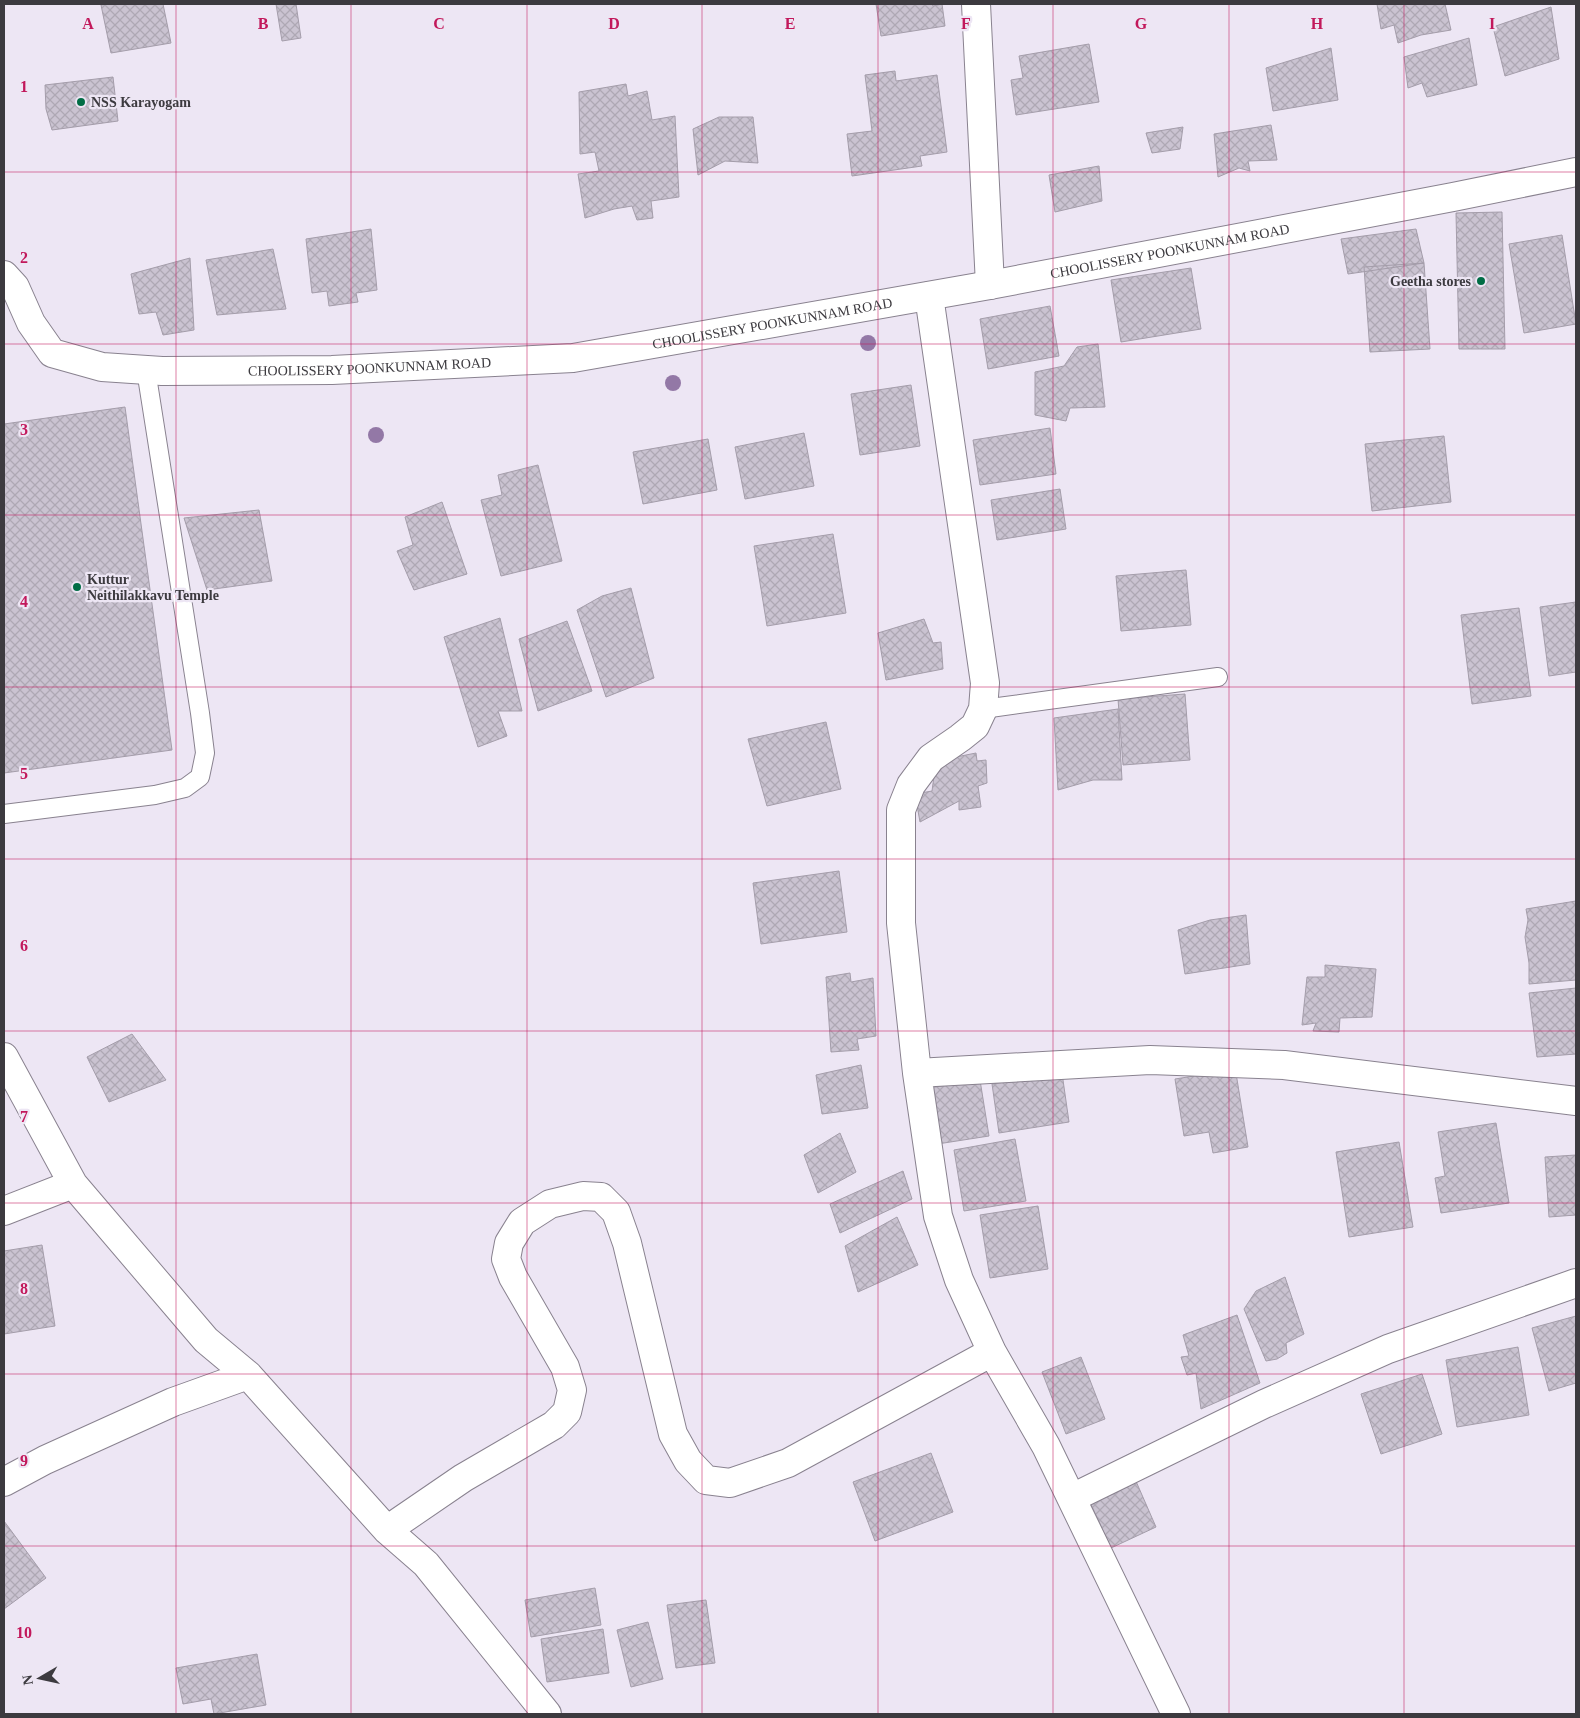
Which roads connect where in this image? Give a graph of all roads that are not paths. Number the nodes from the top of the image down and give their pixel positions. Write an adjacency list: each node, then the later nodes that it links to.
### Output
1 (976, 4): 4 (street)
2 (1576, 172): 4 (street, CHOOLISSERY POONKUNNAM ROAD)
3 (4, 275): 6 (street, CHOOLISSERY POONKUNNAM ROAD)
4 (990, 285): 5 (street, CHOOLISSERY POONKUNNAM ROAD)
5 (929, 296): 6 (street, CHOOLISSERY POONKUNNAM ROAD); 8 (street)
6 (146, 370): 9 (lane)
7 (1218, 677): 8 (lane)
8 (983, 708): 11 (street)
9 (4, 814)
10 (4, 1057): 13 (street)
11 (917, 1073): 12 (street); 16 (street)
12 (1576, 1101)
13 (73, 1184): 14 (street); 17 (street)
14 (4, 1211)
15 (1576, 1283): 19 (street)
16 (992, 1352): 19 (street); 20 (street)
17 (248, 1375): 18 (street); 20 (street)
18 (4, 1482)
19 (1072, 1498): 22 (street)
20 (387, 1530): 21 (street)
21 (547, 1714)
22 (1176, 1714)

